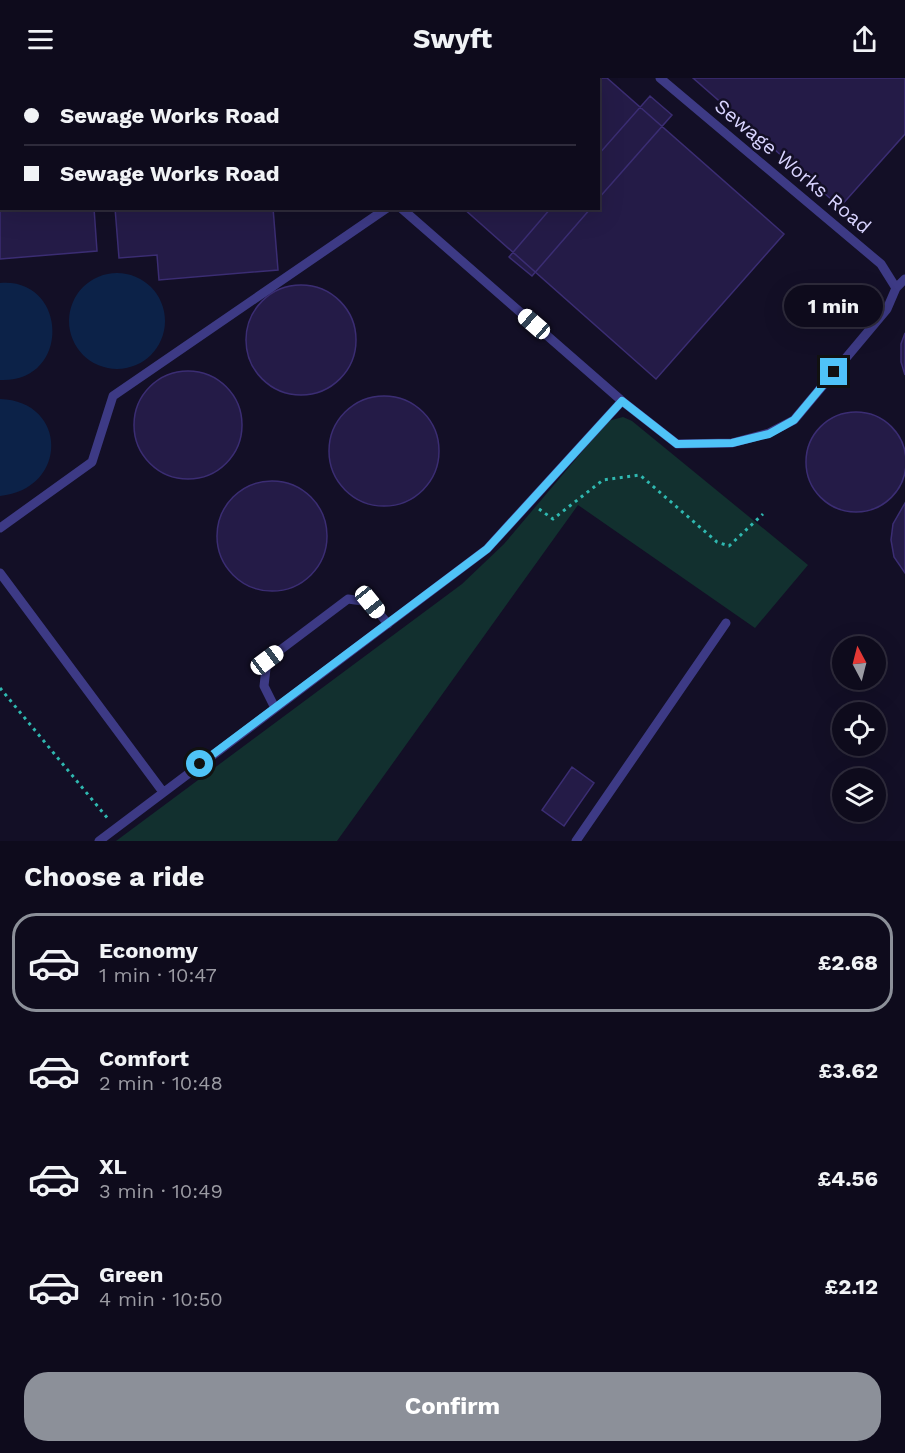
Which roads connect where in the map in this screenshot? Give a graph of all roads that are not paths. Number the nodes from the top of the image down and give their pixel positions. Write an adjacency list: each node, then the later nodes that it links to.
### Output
1 (660, 78): 5 (lane, Sewage Works Road)
2 (384, 210): 7 (lane)
3 (403, 210): 6 (lane)
4 (905, 279): 5 (lane)
5 (896, 288): 6 (lane)
6 (622, 401): 10 (lane)
7 (0, 528)
8 (0, 573): 12 (lane)
9 (726, 623): 14 (lane)
10 (388, 624): 11 (lane); 11 (lane)
11 (275, 708): 12 (lane)
12 (163, 792): 13 (lane)
13 (99, 841)
14 (576, 841)

